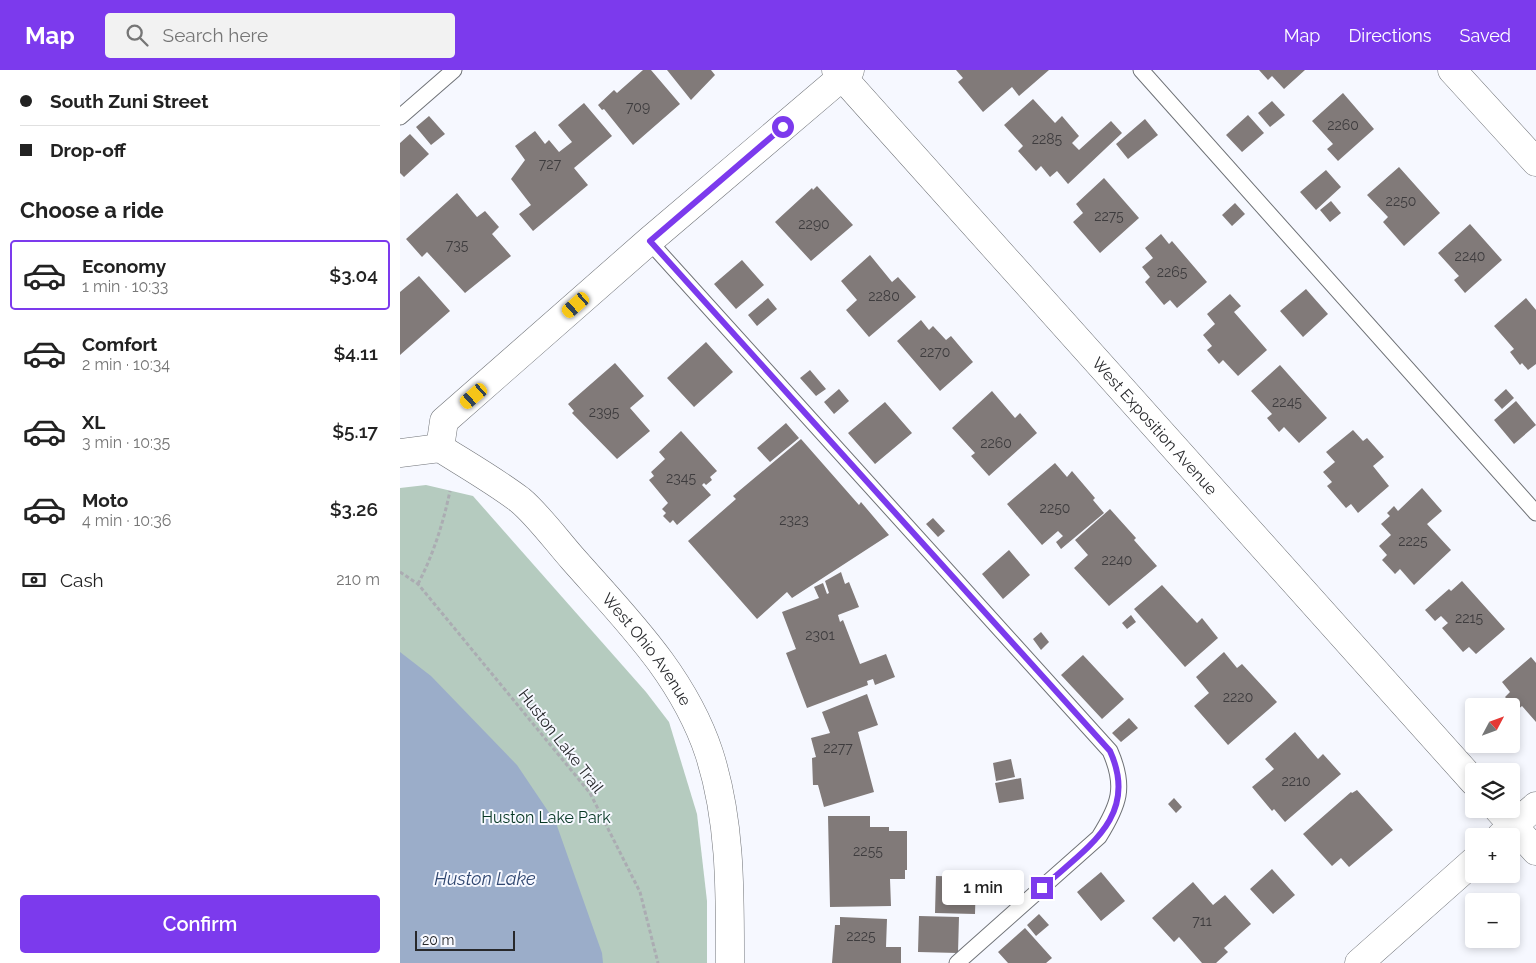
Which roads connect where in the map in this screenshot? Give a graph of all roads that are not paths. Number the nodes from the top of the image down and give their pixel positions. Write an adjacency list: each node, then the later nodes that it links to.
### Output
1 (454, 70): 5 (lane)
2 (1141, 70): 10 (lane)
3 (1452, 70): 6 (street)
4 (843, 72): 7 (street); 11 (street, West Exposition Avenue)
5 (400, 118)
6 (1536, 162)
7 (650, 241): 8 (street); 17 (lane)
8 (440, 448): 9 (street); 16 (street, West Ohio Avenue)
9 (400, 453)
10 (1536, 512)
11 (1465, 772)
12 (1536, 806): 13 (street)
13 (1504, 824): 14 (street)
14 (1536, 851)
15 (1465, 869): 18 (street)
16 (730, 963)
17 (957, 963)
18 (1359, 963)

